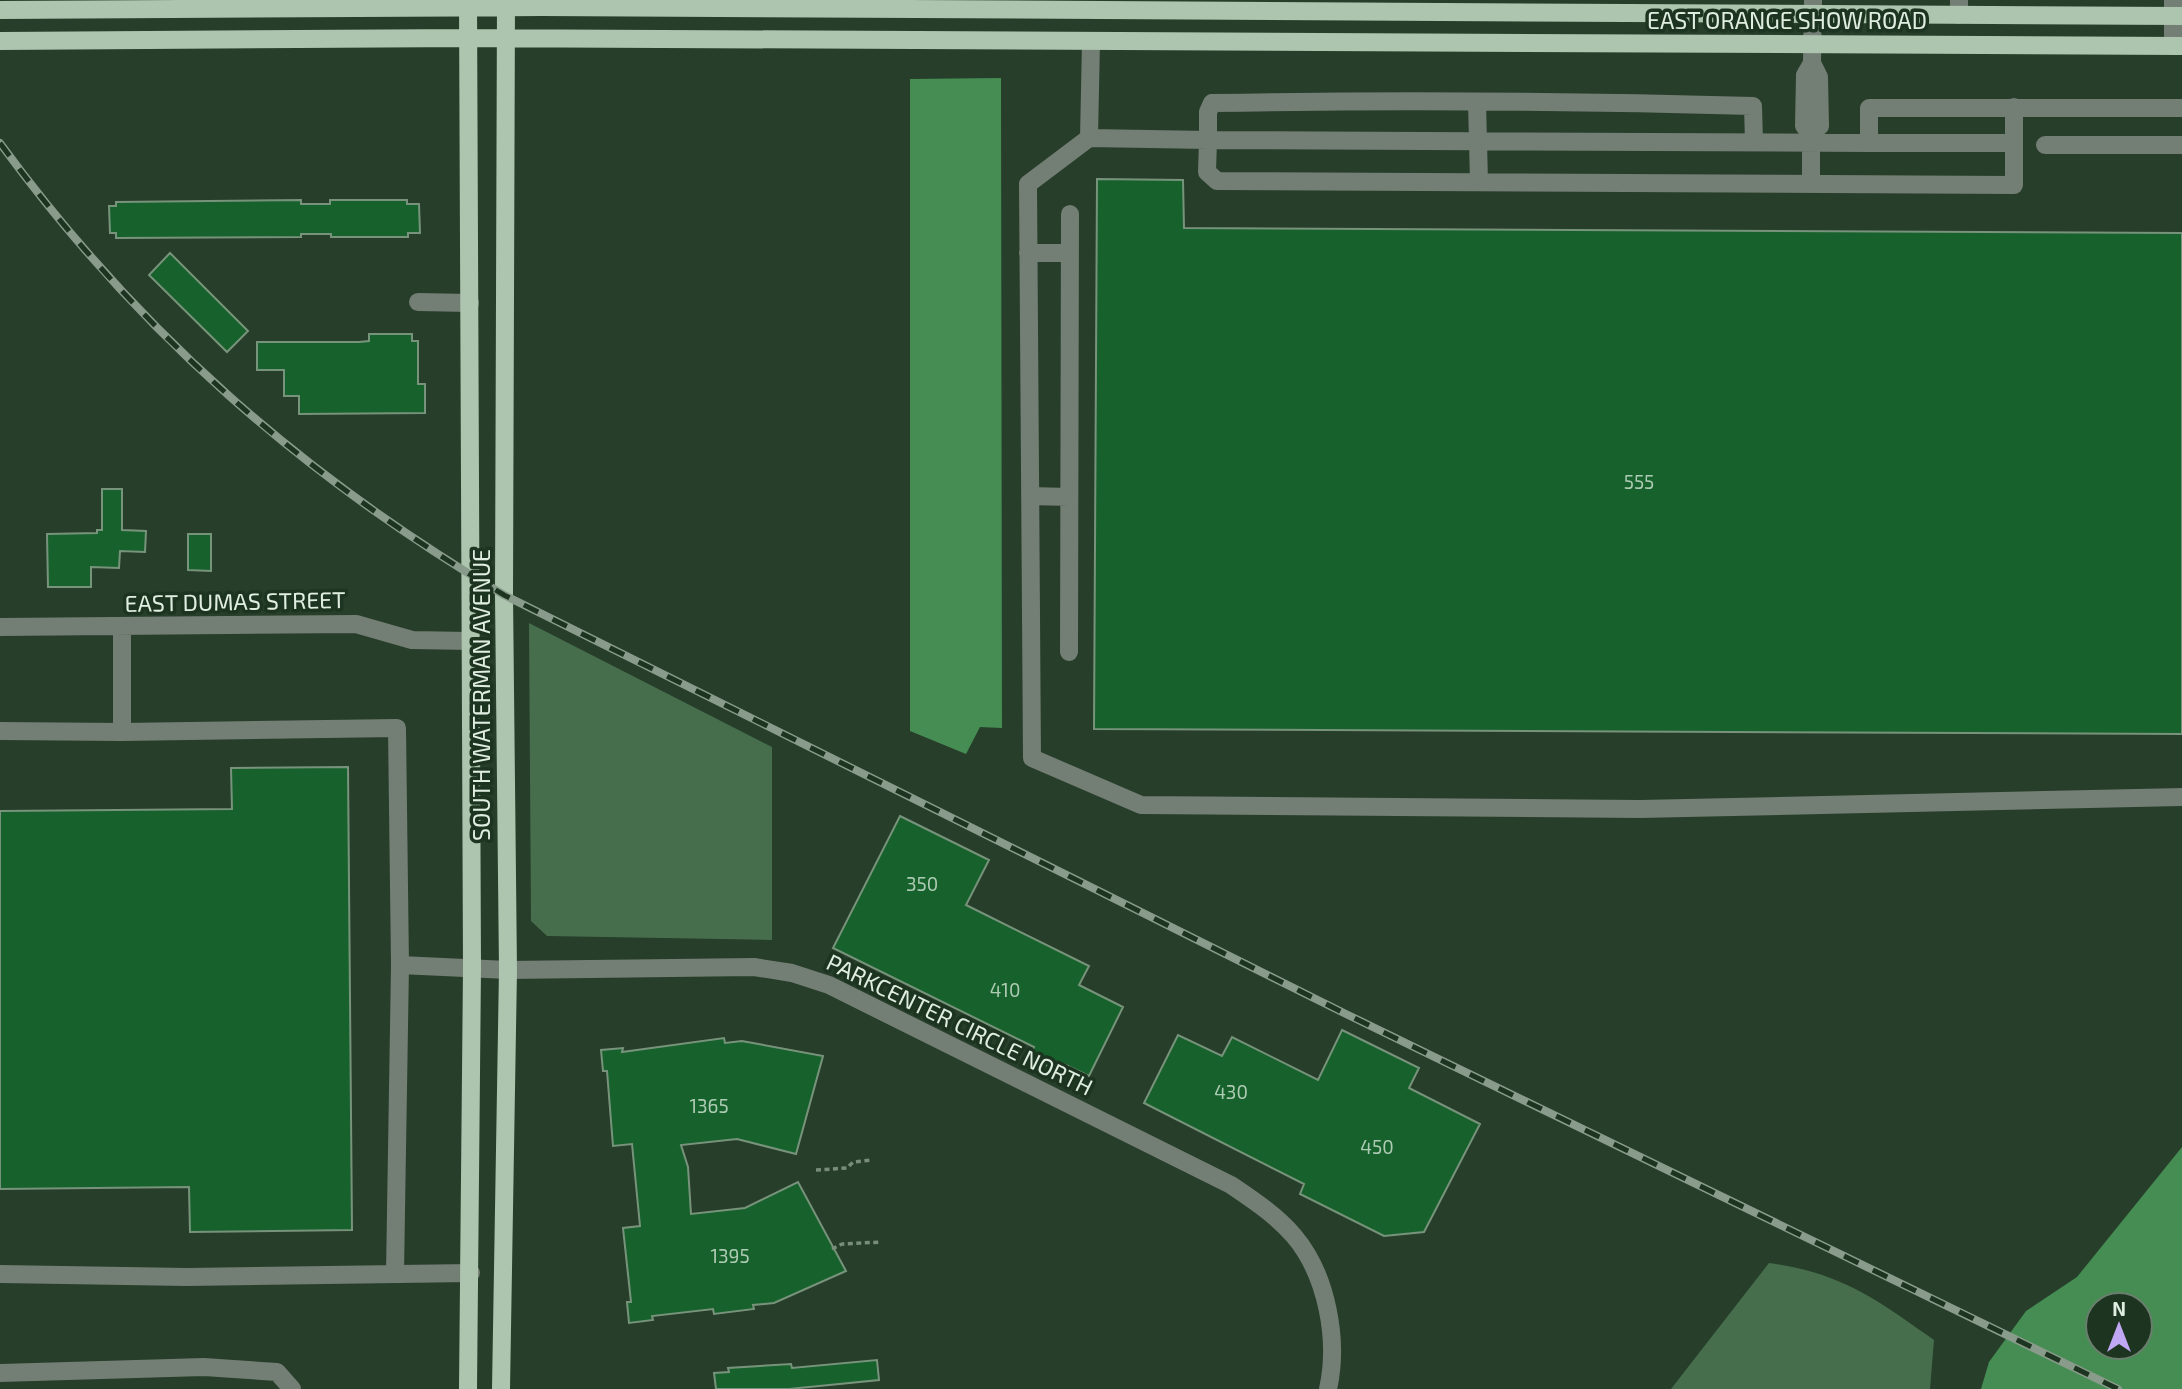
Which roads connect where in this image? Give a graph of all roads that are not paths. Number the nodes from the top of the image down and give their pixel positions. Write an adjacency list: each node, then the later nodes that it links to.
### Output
1 (506, 3): 3 (main road, EAST ORANGE SHOW ROAD); 4 (main road, EAST ORANGE SHOW ROAD); 14 (main road, SOUTH WATERMAN AVENUE)
2 (344, 4): 3 (main road, EAST ORANGE SHOW ROAD); 11 (main road, EAST ORANGE SHOW ROAD)
3 (468, 4): 13 (main road, SOUTH WATERMAN AVENUE)
4 (790, 4): 5 (main road, EAST ORANGE SHOW ROAD)
5 (946, 4): 6 (main road, EAST ORANGE SHOW ROAD)
6 (1092, 5): 7 (main road, EAST ORANGE SHOW ROAD); 16 (main road)
7 (1221, 5): 8 (main road, EAST ORANGE SHOW ROAD)
8 (1422, 6): 9 (main road, EAST ORANGE SHOW ROAD)
9 (1812, 7): 10 (main road, EAST ORANGE SHOW ROAD); 18 (street)
10 (1959, 7): 12 (main road, EAST ORANGE SHOW ROAD)
11 (0, 10)
12 (2176, 11): 17 (street)
13 (468, 38): 14 (main road, EAST ORANGE SHOW ROAD); 15 (main road, EAST ORANGE SHOW ROAD); 37 (main road, SOUTH WATERMAN AVENUE)
14 (505, 39): 16 (main road, EAST ORANGE SHOW ROAD); 49 (main road, SOUTH WATERMAN AVENUE)
15 (0, 41)
16 (1091, 42): 18 (main road, EAST ORANGE SHOW ROAD); 23 (street)
17 (2178, 46): 18 (main road, EAST ORANGE SHOW ROAD)
18 (1812, 54): 22 (street)
19 (1477, 102): 24 (street); 25 (street); 26 (street)
20 (2014, 107): 21 (street); 27 (street); 28 (street)
21 (2182, 108)
22 (1811, 132): 26 (street); 27 (street); 32 (street)
23 (1088, 138): 24 (street); 34 (street)
24 (1208, 140): 25 (street); 31 (street)
25 (1477, 140): 26 (street); 31 (street)
26 (1754, 142)
27 (1869, 143): 28 (street)
28 (2013, 143): 32 (street)
29 (2045, 145): 30 (street)
30 (2182, 145)
31 (1479, 182): 32 (street)
32 (1811, 183)
33 (1070, 214): 35 (street)
34 (1028, 253): 35 (street); 38 (street)
35 (1070, 253): 39 (street)
36 (418, 302): 37 (street)
37 (470, 303): 42 (main road, SOUTH WATERMAN AVENUE)
38 (1030, 496): 39 (street); 46 (street)
39 (1069, 497): 43 (street)
40 (0, 627): 41 (street, EAST DUMAS STREET)
41 (122, 628): 42 (street, EAST DUMAS STREET); 45 (street)
42 (469, 641): 48 (main road, SOUTH WATERMAN AVENUE)
43 (1069, 652)
44 (0, 731): 45 (street)
45 (122, 732): 47 (street)
46 (2182, 797)
47 (400, 965): 48 (street, PARKCENTER CIRCLE NORTH); 52 (street)
48 (472, 967): 49 (street, PARKCENTER CIRCLE NORTH); 50 (main road, SOUTH WATERMAN AVENUE)
49 (508, 970): 56 (main road, SOUTH WATERMAN AVENUE); 57 (street, PARKCENTER CIRCLE NORTH)
50 (471, 1273): 52 (street); 55 (main road, SOUTH WATERMAN AVENUE)
51 (0, 1274): 52 (street)
52 (394, 1274)
53 (0, 1373): 54 (street)
54 (292, 1389)
55 (468, 1389)
56 (501, 1389)
57 (1328, 1389)

